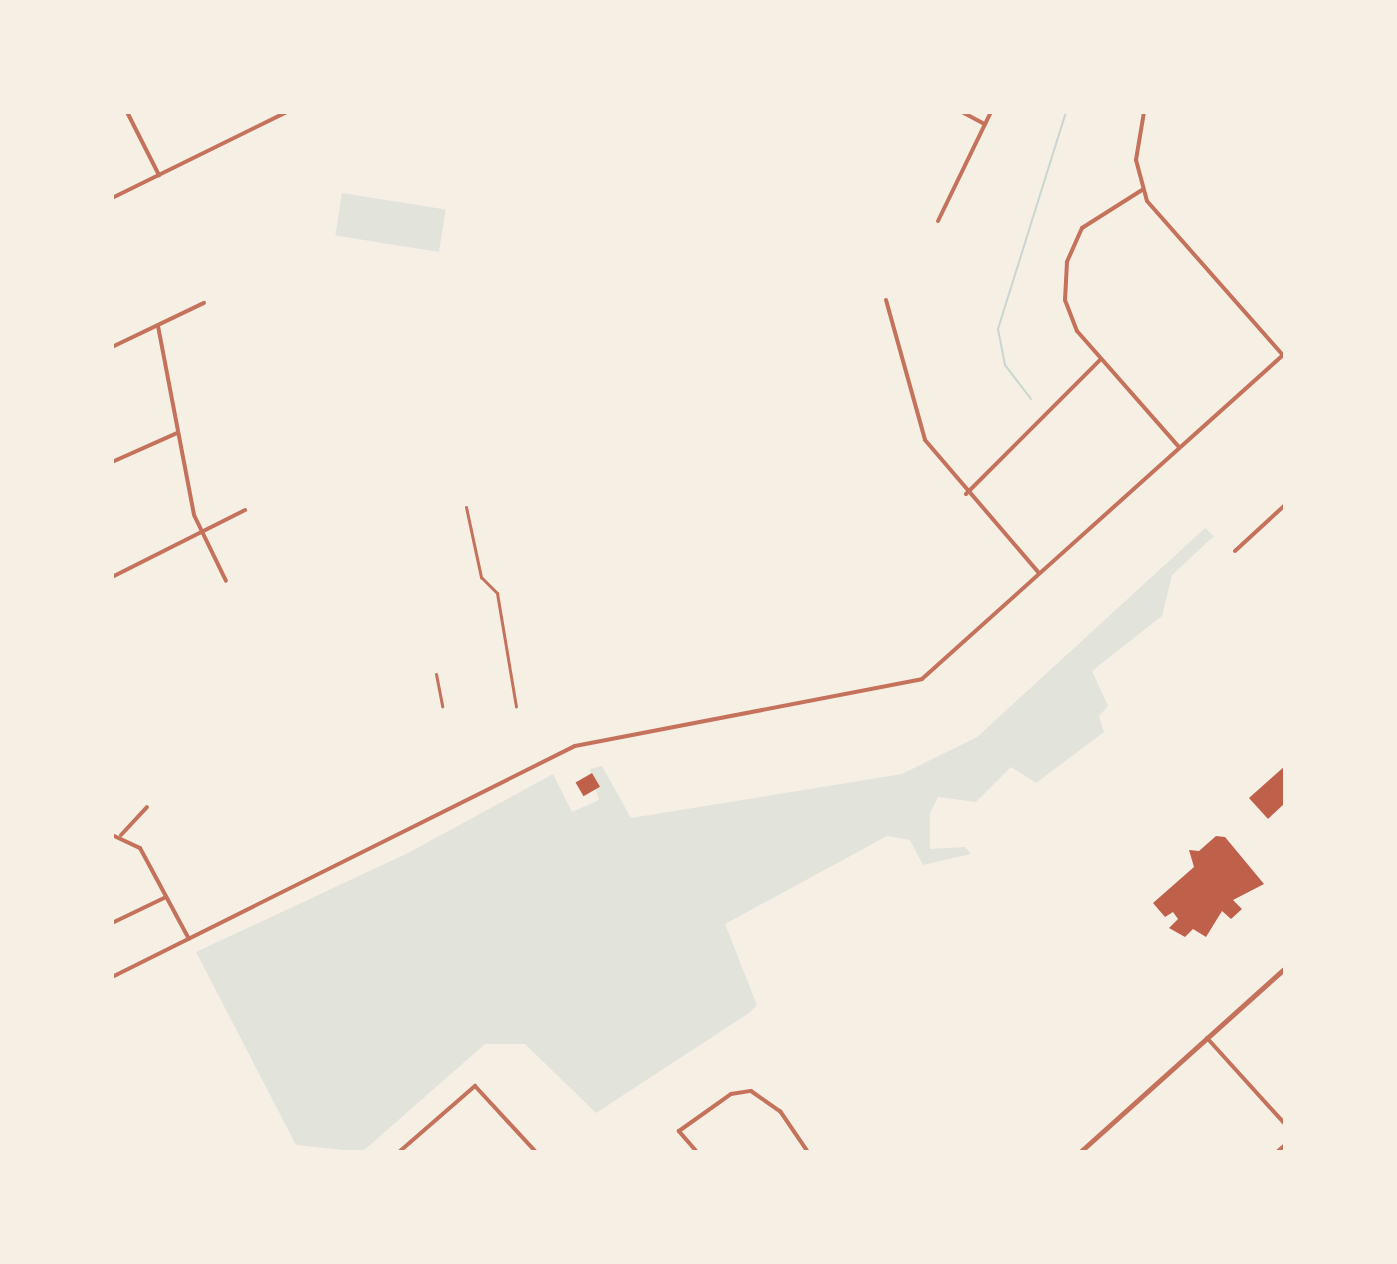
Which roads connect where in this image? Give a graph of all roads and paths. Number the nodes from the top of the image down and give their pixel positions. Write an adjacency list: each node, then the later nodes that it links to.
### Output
1 (127, 112): 7 (street)
2 (287, 112): 7 (street)
3 (962, 112): 6 (street)
4 (991, 112): 6 (street)
5 (1144, 112): 8 (street)
6 (985, 124): 10 (street)
7 (159, 175): 9 (street)
8 (1142, 190): 15 (street); 16 (street)
9 (112, 198)
10 (938, 221)
11 (886, 300): 20 (street)
12 (204, 303): 13 (street)
13 (158, 326): 14 (street); 17 (street)
14 (112, 347)
15 (1284, 354): 18 (street)
16 (1100, 360): 18 (street); 20 (street)
17 (177, 433): 19 (street); 24 (street)
18 (1179, 447): 26 (street)
19 (112, 462)
20 (966, 494): 26 (street)
21 (1285, 505): 25 (street)
22 (466, 507): 31 (street)
23 (245, 510): 24 (street)
24 (202, 532): 27 (street); 28 (street)
25 (1235, 551)
26 (1039, 574): 37 (street)
27 (112, 577)
28 (226, 581)
29 (436, 674): 30 (street)
30 (442, 706)
31 (516, 706)
32 (147, 807): 34 (street)
33 (112, 835): 34 (street)
34 (121, 835): 35 (street)
35 (166, 897): 36 (street); 37 (street)
36 (112, 923)
37 (189, 939): 39 (street)
38 (1285, 968): 40 (street)
39 (112, 977)
40 (1207, 1038): 41 (street); 47 (street)
41 (1285, 1124)
42 (1285, 1145): 48 (street)
43 (399, 1152): 44 (street)
44 (536, 1152)
45 (697, 1152): 46 (street)
46 (808, 1152)
47 (1080, 1152)
48 (1277, 1152)

